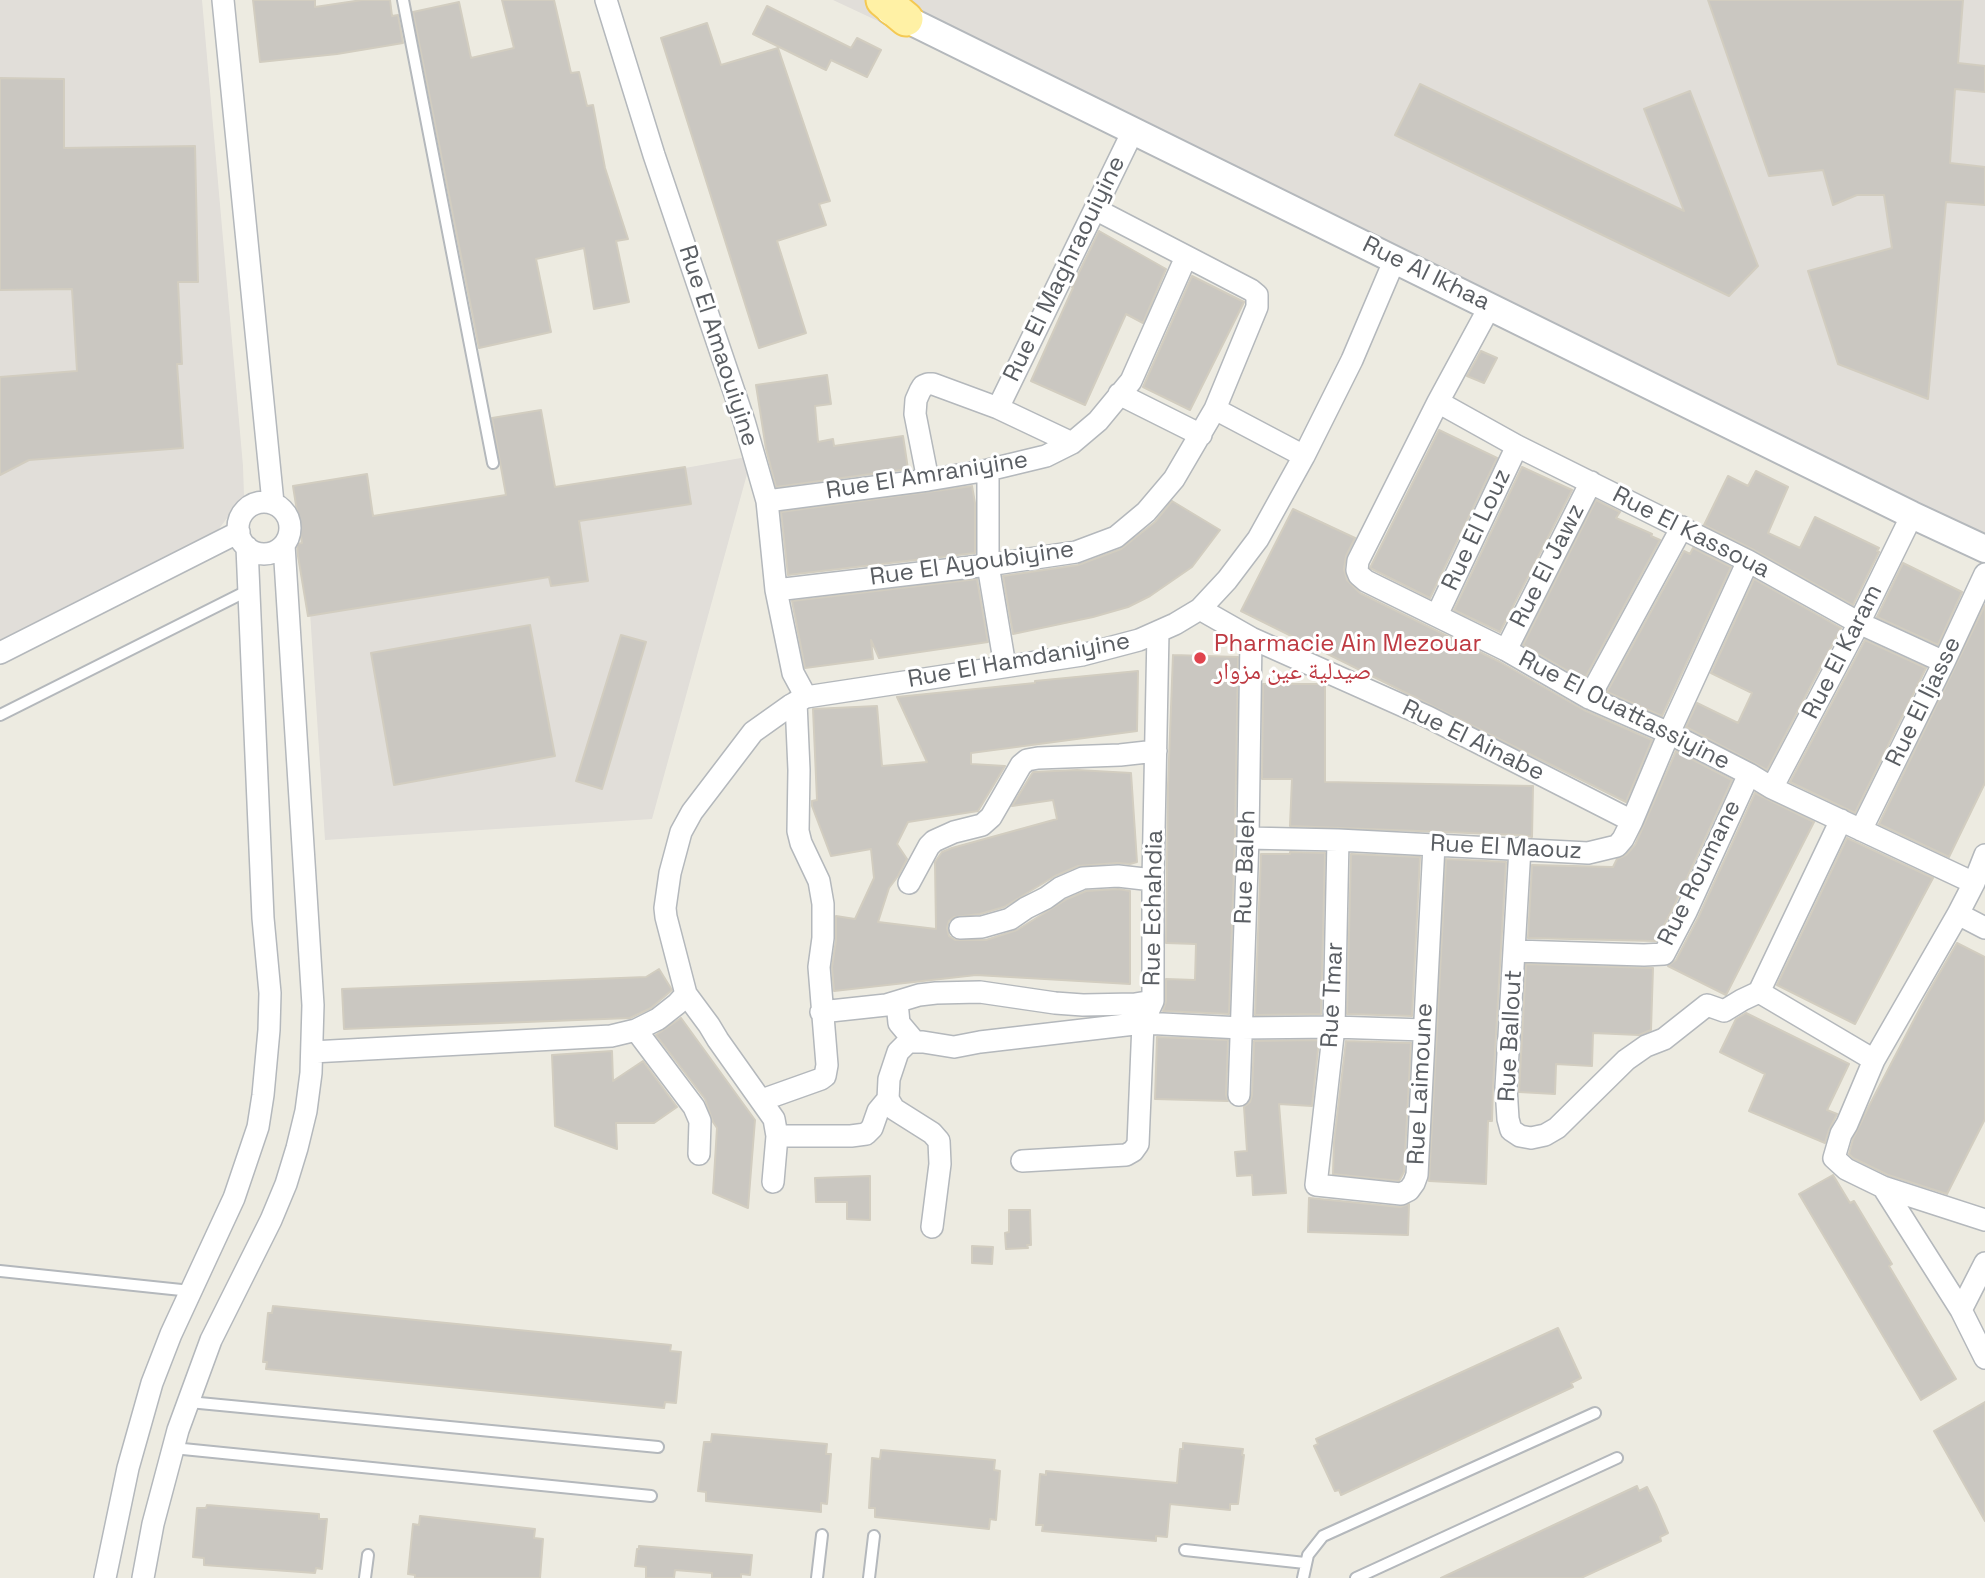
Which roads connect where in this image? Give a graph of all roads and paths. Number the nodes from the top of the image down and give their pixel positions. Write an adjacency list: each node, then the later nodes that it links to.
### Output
1 (223, 0): 24 (street)
2 (403, 0): 19 (lane)
3 (606, 0): 23 (street, Rue El Amaouiyine)
4 (867, 0): 5 (street, Rue Al Ikhaa)
5 (894, 9): 6 (street, Rue Al Ikhaa)
6 (1133, 131): 7 (street, Rue El Maghraouiyine); 9 (street, Rue Al Ikhaa)
7 (1095, 209): 8 (street, Rue El Ayoubiyine); 13 (street, Rue El Maghraouiyine)
8 (1186, 257): 11 (street, Rue El Amraniyine); 14 (street, Rue El Ayoubiyine)
9 (1395, 259): 10 (street, Rue Al Ikhaa); 18 (street, Rue El Hamdaniyine)
10 (1490, 306): 12 (street, Rue El Ouattassiyine); 25 (street, Rue Al Ikhaa)
11 (1119, 394): 15 (street); 16 (street, Rue El Amraniyine)
12 (1438, 402): 17 (street, Rue El Kassoua); 36 (street, Rue El Ouattassiyine)
13 (998, 408): 16 (street); 21 (street)
14 (1215, 409): 15 (street, Rue El Ayoubiyine); 18 (street)
15 (1201, 435): 31 (street, Rue El Ayoubiyine)
16 (1072, 443): 20 (street, Rue El Amraniyine)
17 (1517, 446): 22 (street, Rue El Kassoua); 36 (street, Rue El Louz)
18 (1304, 456): 35 (street, Rue El Hamdaniyine)
19 (493, 463)
20 (988, 470): 21 (street, Rue El Amraniyine); 31 (street)
21 (928, 480): 23 (street, Rue El Amraniyine)
22 (1591, 482): 26 (street, Rue El Kassoua); 40 (street, Rue El Jawz)
23 (768, 501): 34 (street, Rue El Amaouiyine)
24 (273, 503): 27 (street); 28 (street)
25 (1912, 515): 29 (street, Rue Al Ikhaa); 37 (street, Rue El Karam)
26 (1682, 527): 30 (street, Rue El Kassoua); 44 (street)
27 (243, 539): 28 (street); 33 (street); 41 (street)
28 (284, 545): 77 (street)
29 (1985, 548)
30 (1748, 561): 37 (street, Rue El Kassoua); 47 (street, Rue El Maouz)
31 (988, 565): 34 (street, Rue El Ayoubiyine); 43 (street)
32 (1985, 573): 42 (street, Rue El Ijasse)
33 (249, 590): 46 (lane); 92 (street)
34 (776, 590): 45 (street, Rue El Amaouiyine)
35 (1200, 608): 38 (street, Rue El Hamdaniyine); 39 (street, Rue El Ainabe)
36 (1437, 615): 40 (street, Rue El Ouattassiyine)
37 (1859, 623): 42 (street, Rue El Kassoua); 50 (street, Rue El Karam)
38 (1158, 632): 43 (street, Rue El Hamdaniyine); 48 (street, Rue Echahdia)
39 (1251, 638): 52 (street, Rue El Ainabe); 54 (street, Rue Baleh)
40 (1506, 650): 44 (street, Rue El Ouattassiyine)
41 (0, 653)
42 (1944, 662): 53 (street, Rue El Ijasse)
43 (1005, 666): 45 (street, Rue El Hamdaniyine)
44 (1590, 698): 47 (street, Rue El Ouattassiyine)
45 (801, 700): 67 (street); 70 (street)
46 (0, 715)
47 (1669, 733): 49 (street, Rue El Ouattassiyine); 52 (street, Rue El Maouz)
48 (1156, 751): 59 (street, Rue Echahdia); 60 (street)
49 (1749, 774): 50 (street, Rue El Ouattassiyine); 65 (street, Rue Roumane)
50 (1772, 788): 51 (street, Rue El Ouattassiyine)
51 (1841, 820): 53 (street, Rue El Ouattassiyine); 66 (street)
52 (1632, 821): 57 (street, Rue El Maouz)
53 (1861, 830): 61 (street, Rue El Ouattassiyine)
54 (1248, 838): 55 (street, Rue El Maouz); 73 (street, Rue Baleh)
55 (1338, 840): 56 (street, Rue El Maouz); 72 (street, Rue Tmar)
56 (1434, 845): 57 (street, Rue El Maouz); 75 (street, Rue Laimoune)
57 (1520, 848): 65 (street, Rue Ballout)
58 (1985, 855): 61 (street)
59 (1153, 880): 63 (street); 68 (street, Rue Echahdia)
60 (909, 883)
61 (1974, 883): 62 (street)
62 (1958, 914): 64 (street); 78 (street)
63 (960, 928)
64 (1985, 928)
65 (1515, 951): 66 (street, Rue Ballout)
66 (1759, 992): 78 (street)
67 (686, 994): 74 (street); 81 (street)
68 (1153, 1001): 69 (street); 71 (street, Rue Echahdia)
69 (897, 1002): 70 (street); 76 (street)
70 (821, 1012): 81 (street)
71 (1143, 1023): 73 (street); 76 (street); 85 (street, Rue Echahdia)
72 (1334, 1027): 73 (street); 75 (street); 83 (street, Rue Tmar)
73 (1241, 1028): 79 (street, Rue Baleh)
74 (636, 1030): 77 (street); 84 (street)
75 (1423, 1030): 83 (street, Rue Laimoune)
76 (915, 1042): 80 (street)
77 (312, 1052): 95 (street)
78 (1874, 1060): 87 (street)
79 (1239, 1096)
80 (888, 1099): 82 (street); 89 (street)
81 (762, 1100): 82 (street)
82 (777, 1136): 86 (street)
83 (1320, 1149)
84 (699, 1154)
85 (1022, 1161)
86 (773, 1182)
87 (1882, 1187): 88 (street); 93 (street)
88 (1985, 1220)
89 (932, 1227)
90 (1985, 1263): 93 (street)
91 (0, 1271): 92 (lane)
92 (191, 1291): 106 (street)
93 (1961, 1310): 94 (street)
94 (1985, 1358)
95 (189, 1402): 97 (lane); 98 (street)
96 (1595, 1413): 105 (lane)
97 (658, 1447)
98 (173, 1448): 100 (lane); 107 (street)
99 (1617, 1458): 112 (lane)
100 (651, 1496)
101 (822, 1535): 109 (lane)
102 (874, 1536): 110 (lane)
103 (1185, 1550): 105 (lane)
104 (368, 1555): 108 (lane)
105 (1305, 1563): 111 (lane)
106 (105, 1578)
107 (143, 1578)
108 (365, 1578)
109 (817, 1578)
110 (869, 1578)
111 (1303, 1578)
112 (1356, 1578)

